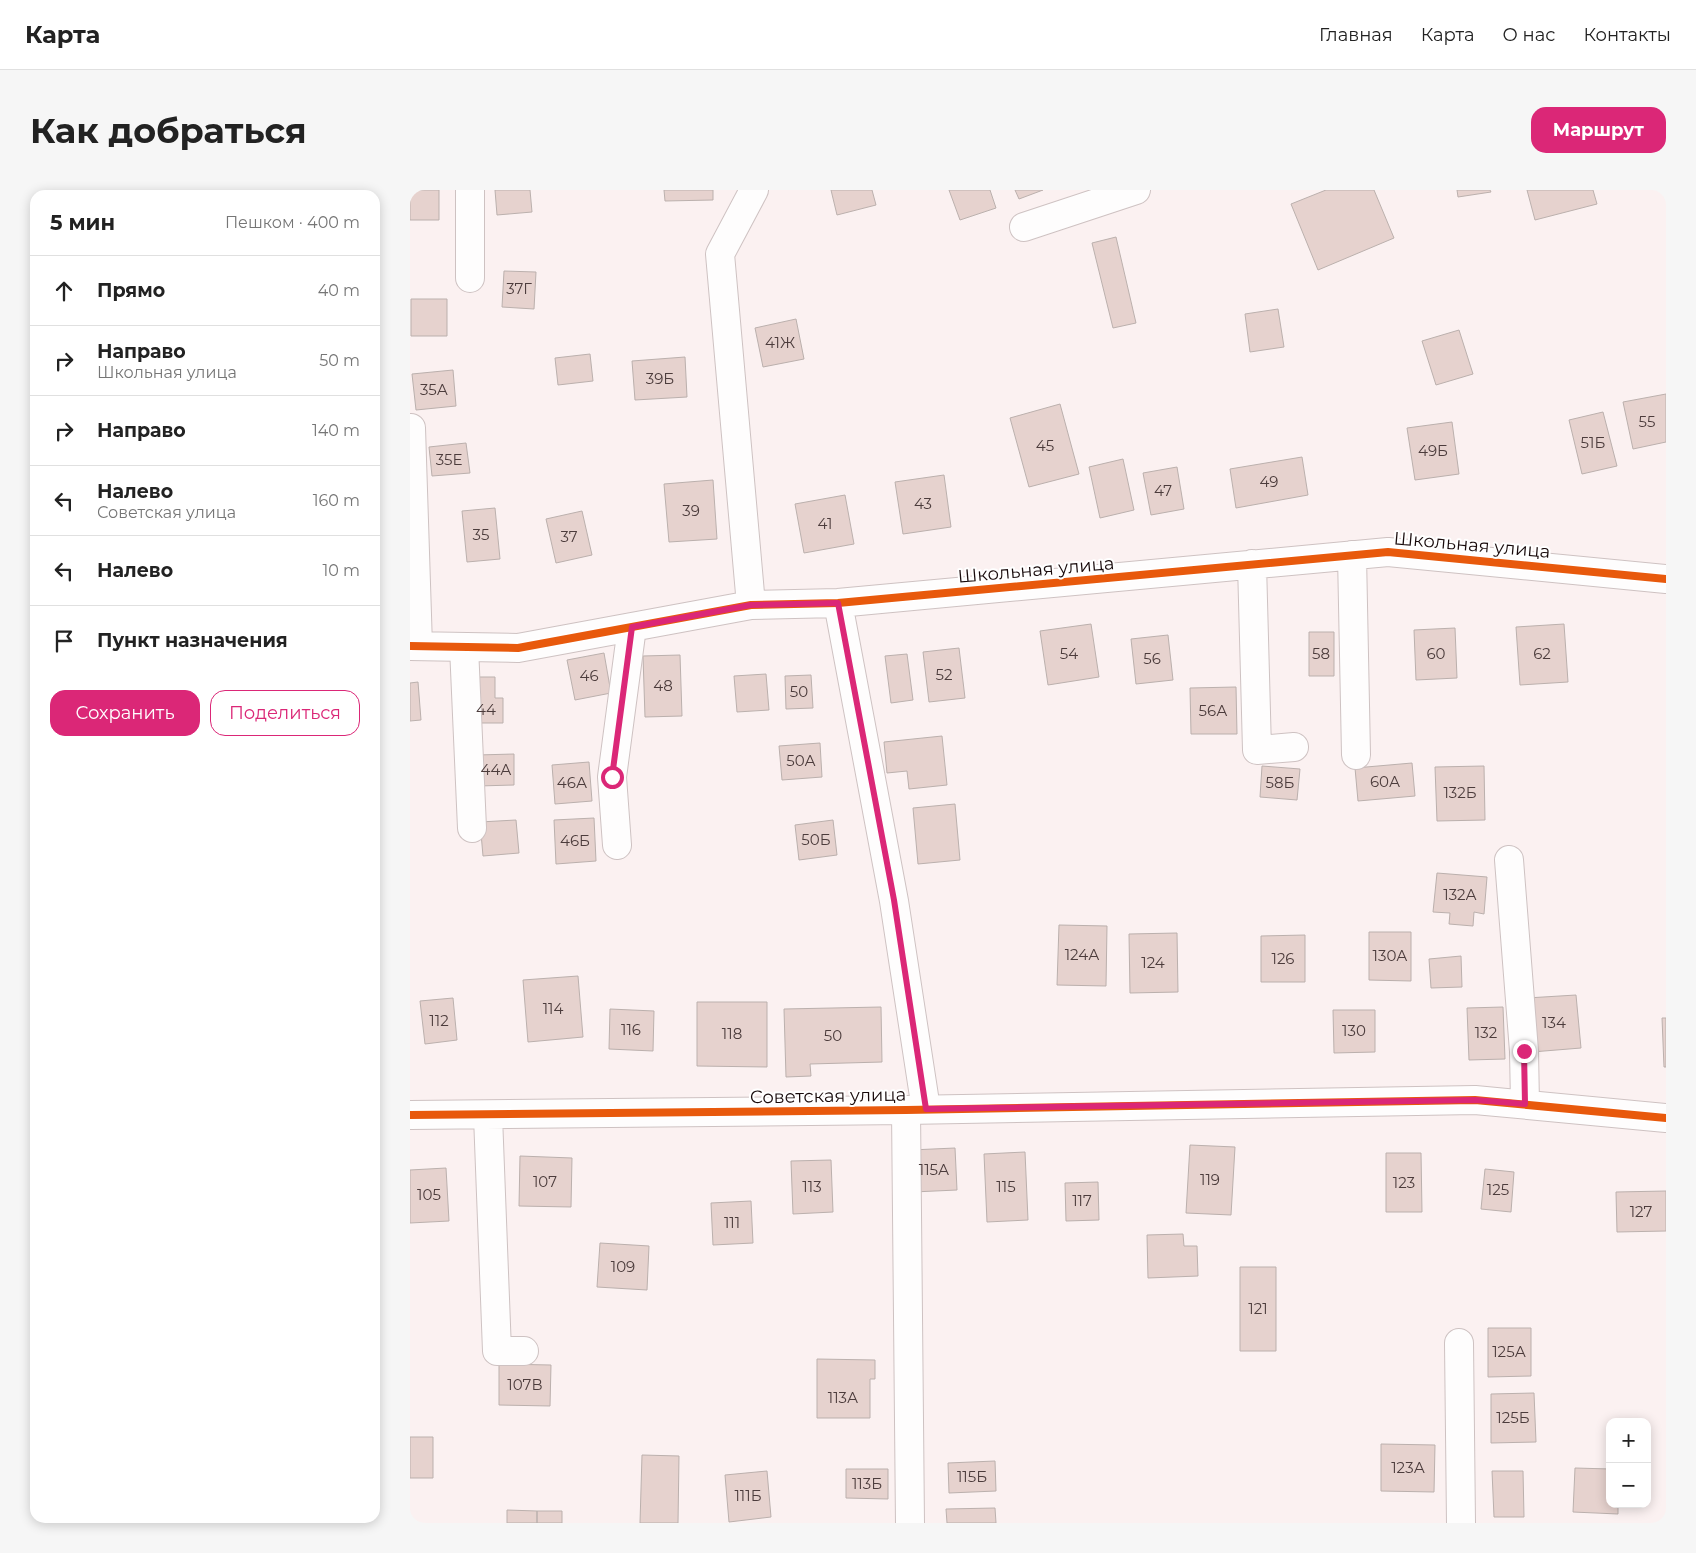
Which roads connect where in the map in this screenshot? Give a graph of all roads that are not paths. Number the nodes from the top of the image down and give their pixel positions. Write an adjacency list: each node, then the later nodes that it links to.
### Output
1 (470, 190): 5 (street)
2 (754, 190): 11 (street)
3 (1136, 190): 4 (street)
4 (1024, 227)
5 (470, 278)
6 (411, 428): 13 (street)
7 (1352, 555): 8 (street, Школьная улица); 9 (street, Школьная улица); 16 (street)
8 (1252, 564): 10 (street, Школьная улица); 15 (street)
9 (1666, 579)
10 (838, 603): 11 (street, Школьная улица); 21 (street)
11 (751, 605): 12 (street, Школьная улица)
12 (632, 627): 14 (street, Школьная улица); 18 (street)
13 (414, 646): 14 (street, Школьная улица)
14 (464, 647): 17 (street)
15 (1294, 747)
16 (1356, 755)
17 (472, 828)
18 (617, 845)
19 (1509, 860): 20 (street)
20 (1525, 1104): 21 (street, Советская улица); 24 (street, Советская улица)
21 (916, 1110): 23 (street, Советская улица); 27 (street)
22 (410, 1115): 23 (street, Советская улица)
23 (488, 1116): 26 (street)
24 (1666, 1118)
25 (1459, 1343): 28 (street)
26 (524, 1351)
27 (910, 1523)
28 (1461, 1523)

